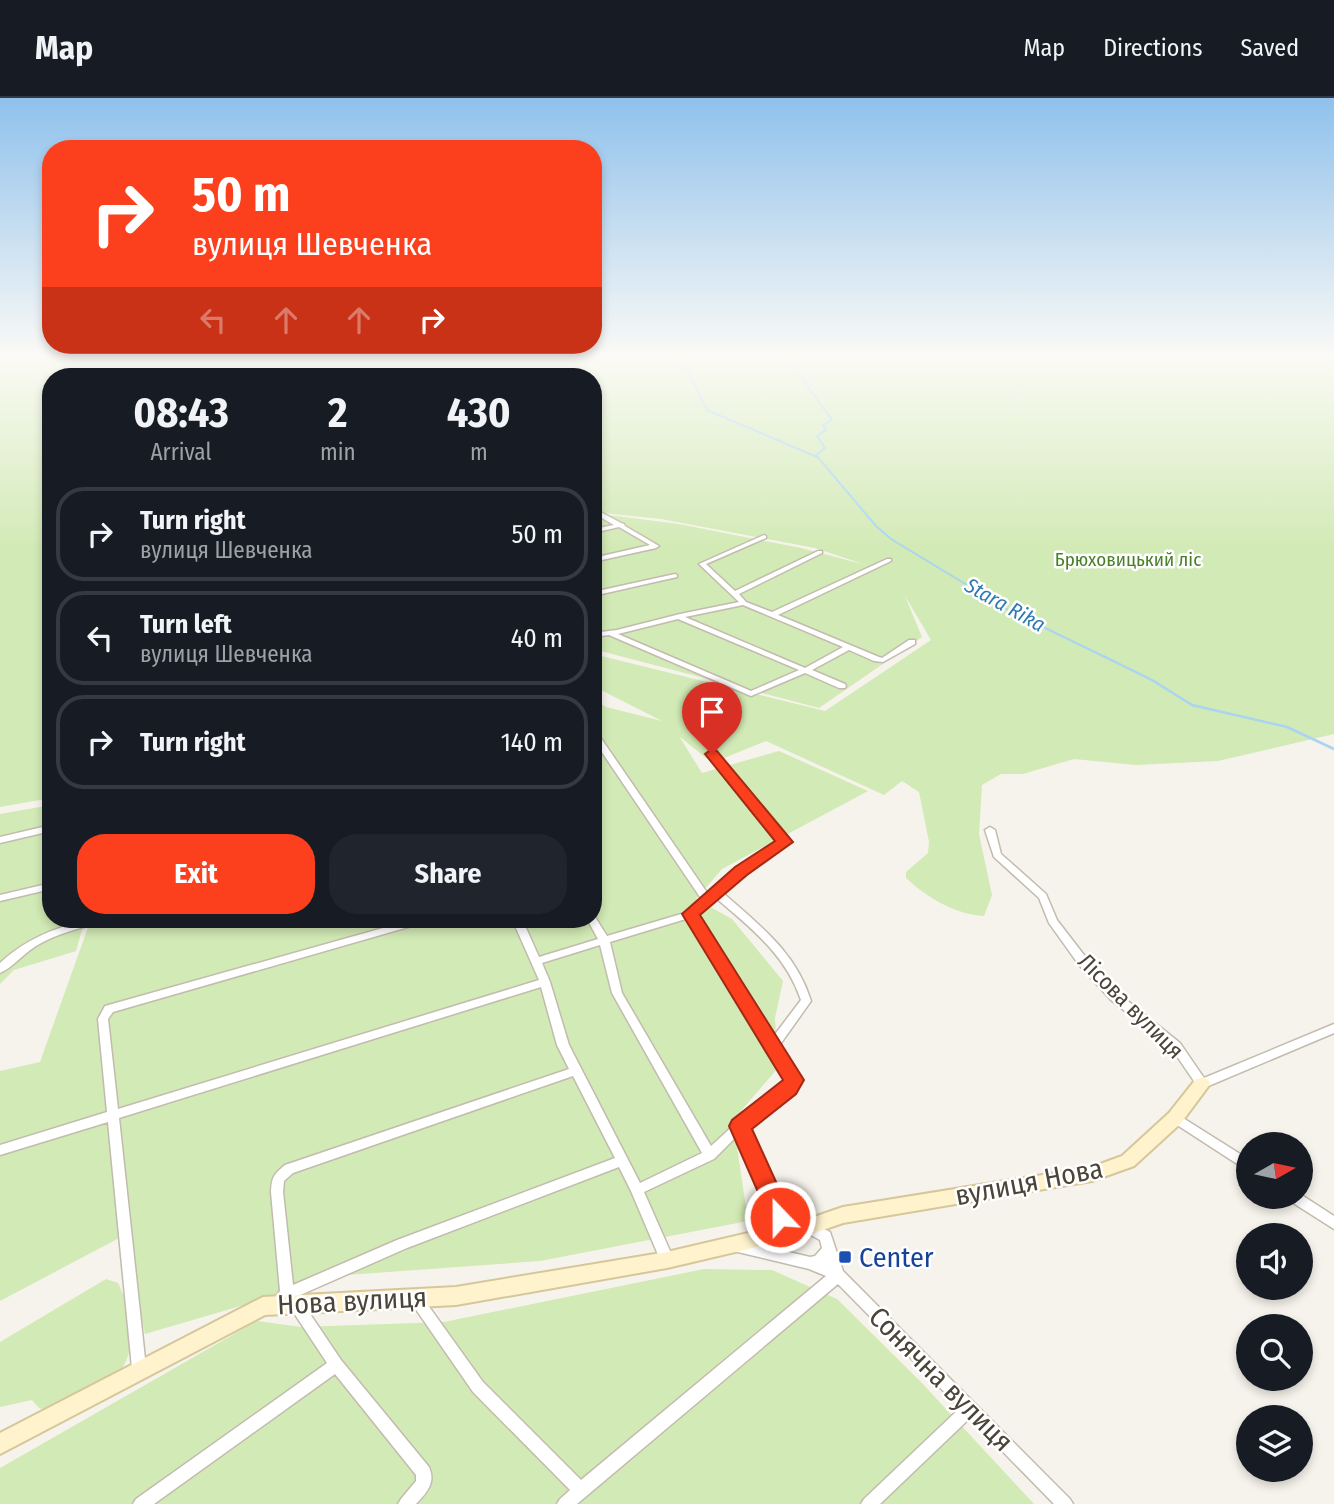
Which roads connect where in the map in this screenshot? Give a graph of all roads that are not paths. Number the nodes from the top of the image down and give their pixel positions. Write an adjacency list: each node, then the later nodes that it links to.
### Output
1 (602, 515): 2 (street)
2 (622, 525): 3 (street); 6 (street)
3 (602, 529)
4 (764, 537): 10 (street)
5 (820, 552): 10 (street)
6 (602, 558)
7 (889, 560): 12 (street)
8 (675, 576): 9 (street)
9 (602, 592)
10 (734, 594): 11 (street)
11 (744, 603): 12 (street); 13 (street)
12 (772, 615): 17 (street)
13 (678, 617): 14 (street); 18 (street)
14 (610, 633): 15 (street); 18 (street)
15 (602, 634)
16 (912, 642): 17 (street)
17 (849, 647): 18 (street)
18 (805, 671): 19 (street)
19 (842, 687)
20 (602, 746): 28 (street)
21 (712, 754): 26 (street)
22 (42, 830): 24 (street)
23 (990, 830): 41 (street, Лісова вулиця)
24 (0, 840)
25 (42, 888): 27 (street)
26 (716, 892): 28 (street); 39 (street)
27 (0, 898)
28 (707, 900): 29 (street)
29 (691, 914): 34 (street); 39 (street)
30 (69, 928): 36 (street)
31 (394, 928): 42 (street)
32 (521, 928): 35 (street)
33 (597, 928): 34 (street)
34 (604, 940): 35 (street); 46 (street)
35 (537, 961): 37 (street)
36 (0, 969)
37 (545, 982): 40 (street); 42 (street)
38 (1334, 1028): 41 (street, вулиця Нова)
39 (774, 1045): 44 (street)
40 (576, 1071): 48 (street); 62 (street)
41 (1202, 1084): 43 (street, вулиця Нова)
42 (114, 1115): 45 (street); 64 (street)
43 (1175, 1118): 47 (street); 51 (street, вулиця Нова)
44 (740, 1126): 46 (street); 54 (street)
45 (0, 1150)
46 (710, 1155): 49 (street)
47 (1236, 1158)
48 (622, 1161): 49 (street); 62 (street)
49 (637, 1189): 58 (street)
50 (1312, 1209): 52 (street)
51 (836, 1218): 53 (street, вулиця Нова); 55 (street)
52 (1334, 1223)
53 (808, 1227): 54 (street); 55 (street)
54 (782, 1233): 56 (street, Нова вулиця); 57 (street)
55 (827, 1243): 59 (street); 60 (street)
56 (733, 1245): 57 (street, Нова вулиця); 58 (street, Нова вулиця)
57 (782, 1256): 59 (street, Нова вулиця)
58 (667, 1260): 61 (street, Нова вулиця)
59 (810, 1264): 60 (street, Сонячна вулиця)
60 (838, 1275): 65 (street, Сонячна вулиця); 67 (street)
61 (414, 1297): 62 (street, Нова вулиця); 67 (street)
62 (291, 1298): 63 (street); 64 (street, Нова вулиця)
63 (336, 1365): 68 (street); 69 (street)
64 (139, 1368): 66 (street, Нова вулиця)
65 (969, 1409): 71 (street); 72 (street, Сонячна вулиця)
66 (0, 1444)
67 (581, 1491): 70 (street)
68 (141, 1504)
69 (406, 1504)
70 (565, 1504)
71 (869, 1504)
72 (1065, 1504)

